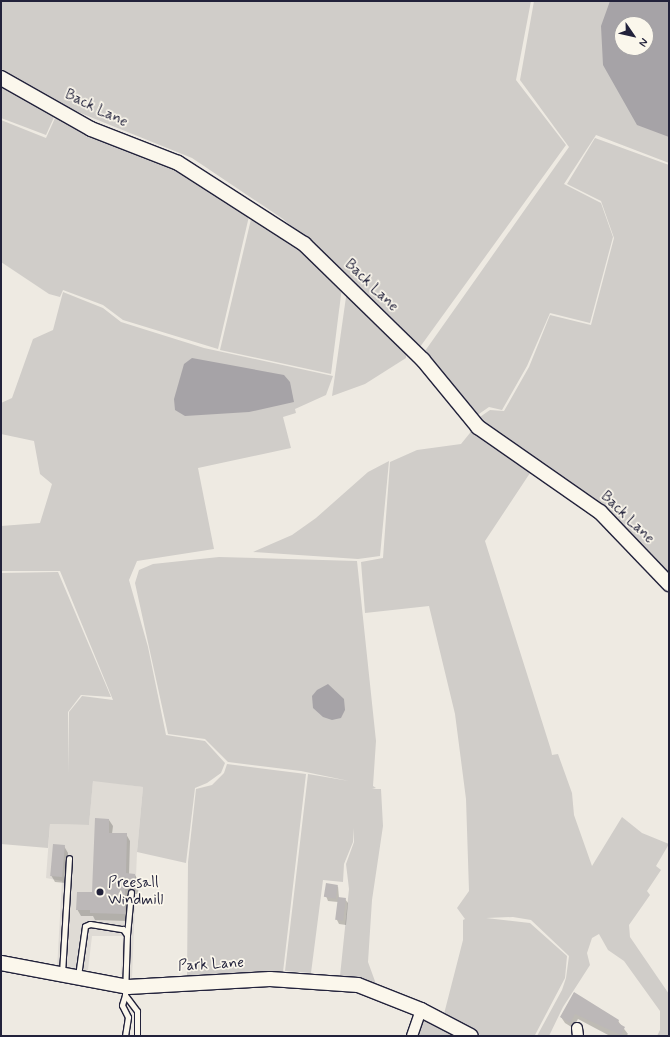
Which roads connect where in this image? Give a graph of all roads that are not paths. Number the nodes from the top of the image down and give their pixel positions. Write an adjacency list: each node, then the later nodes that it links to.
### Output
1 (1, 78): 2 (street, Back Lane)
2 (669, 584)
3 (69, 858): 7 (lane)
4 (131, 892): 5 (lane)
5 (127, 935): 8 (lane); 9 (lane)
6 (1, 963): 7 (street, Park Lane)
7 (62, 974): 8 (street, Park Lane)
8 (78, 977): 9 (street, Park Lane)
9 (125, 990): 10 (street, Park Lane); 11 (lane); 12 (lane)
10 (421, 1010): 13 (street); 14 (street, Park Lane)
11 (125, 1036)
12 (137, 1036)
13 (412, 1036)
14 (471, 1036)

